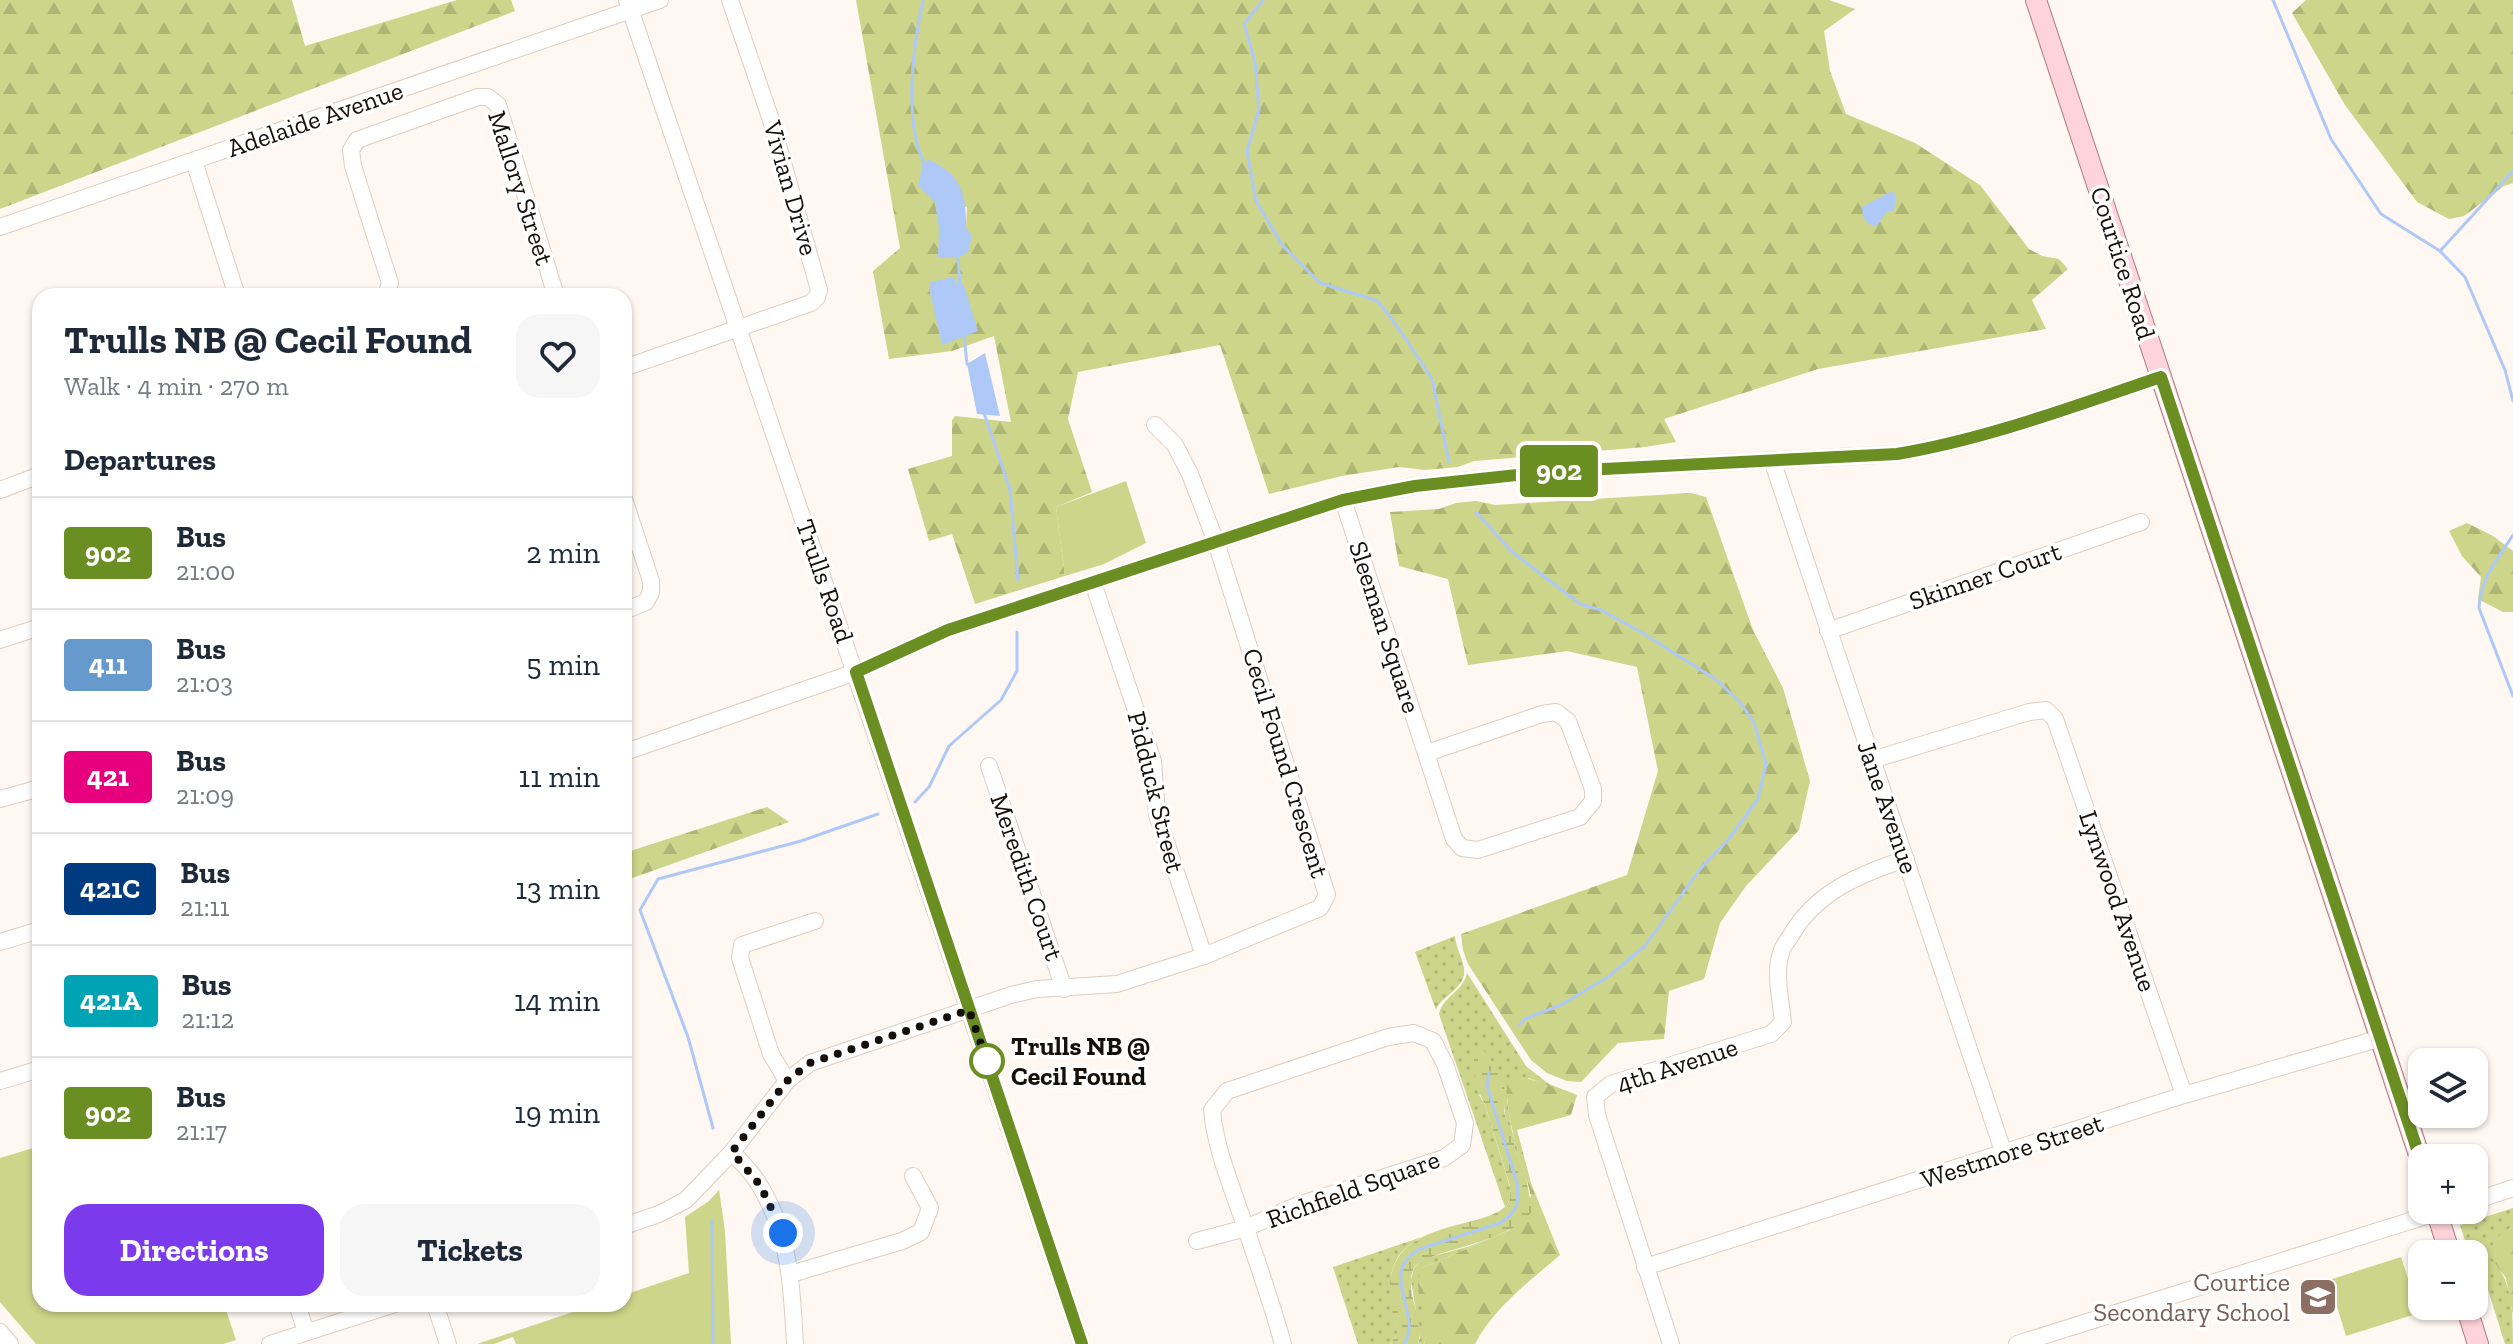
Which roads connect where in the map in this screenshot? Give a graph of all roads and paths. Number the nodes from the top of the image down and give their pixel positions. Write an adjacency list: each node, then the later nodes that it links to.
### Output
1 (660, 0): 4 (street, Adelaide Avenue)
2 (730, 0): 10 (street, Vivian Drive)
3 (2036, 0): 12 (main road, Courtice Road)
4 (629, 5): 5 (street, Adelaide Avenue); 10 (street, Trulls Road)
5 (194, 161): 6 (street, Adelaide Avenue); 7 (street)
6 (0, 227)
7 (234, 288)
8 (388, 288): 9 (street, Mallory Street)
9 (554, 288)
10 (739, 327): 11 (street, Vivian Drive); 26 (street, Trulls Road)
11 (632, 365)
12 (2161, 377): 14 (street); 40 (main road, Courtice Road)
13 (1155, 425): 20 (street, Cecil Found Crescent)
14 (1772, 460): 17 (street); 24 (street, Jane Avenue)
15 (32, 478): 16 (street)
16 (0, 490)
17 (1343, 500): 20 (street); 28 (street, Sleeman Square)
18 (2141, 522): 24 (street, Skinner Court)
19 (632, 523): 22 (street)
20 (1216, 542): 21 (street); 37 (street, Cecil Found Crescent)
21 (1093, 583): 26 (street); 37 (street, Pidduck Street)
22 (632, 608)
23 (32, 630): 25 (street)
24 (1828, 631): 29 (street, Jane Avenue)
25 (0, 640)
26 (856, 672): 27 (street); 39 (street, Trulls Road)
27 (632, 750)
28 (1427, 753): 28 (street, Sleeman Square)
29 (1872, 760): 33 (street, Jane Avenue); 44 (street, Lynwood Avenue)
30 (989, 766): 38 (street, Meredith Court)
31 (32, 790): 32 (street)
32 (0, 799)
33 (1906, 859): 47 (street, Jane Avenue); 55 (street, 4th Avenue)
34 (815, 921): 43 (street)
35 (32, 932): 36 (street)
36 (0, 942)
37 (1204, 956): 38 (street, Cecil Found Crescent)
38 (1064, 989): 39 (street, Cecil Found Crescent)
39 (969, 1010): 43 (street, Cecil Found Crescent); 65 (street, Trulls Road)
40 (2381, 1038): 44 (street, Westmore Street); 45 (main road, Courtice Road)
41 (32, 1071): 42 (street)
42 (0, 1081)
43 (787, 1081): 46 (street, Cecil Found Crescent)
44 (2184, 1095): 47 (street, Westmore Street)
45 (2415, 1144)
46 (732, 1152): 52 (street, Cecil Found Crescent); 56 (street)
47 (2004, 1154): 55 (street, Westmore Street)
48 (913, 1176): 56 (street)
49 (2513, 1188): 50 (street)
50 (2488, 1196)
51 (2408, 1221): 68 (street)
52 (632, 1223)
53 (1246, 1228): 53 (street, Richfield Square); 54 (street); 66 (street, Richfield Square)
54 (1197, 1241)
55 (1645, 1267): 67 (street, 4th Avenue)
56 (791, 1274): 64 (street)
57 (300, 1312): 61 (street)
58 (370, 1312): 61 (street)
59 (438, 1312): 63 (street)
60 (2470, 1320): 69 (main road)
61 (306, 1332): 62 (street)
62 (270, 1344)
63 (448, 1344)
64 (795, 1344)
65 (1082, 1344)
66 (1283, 1344)
67 (1671, 1344)
68 (2017, 1344)
69 (2478, 1344)

